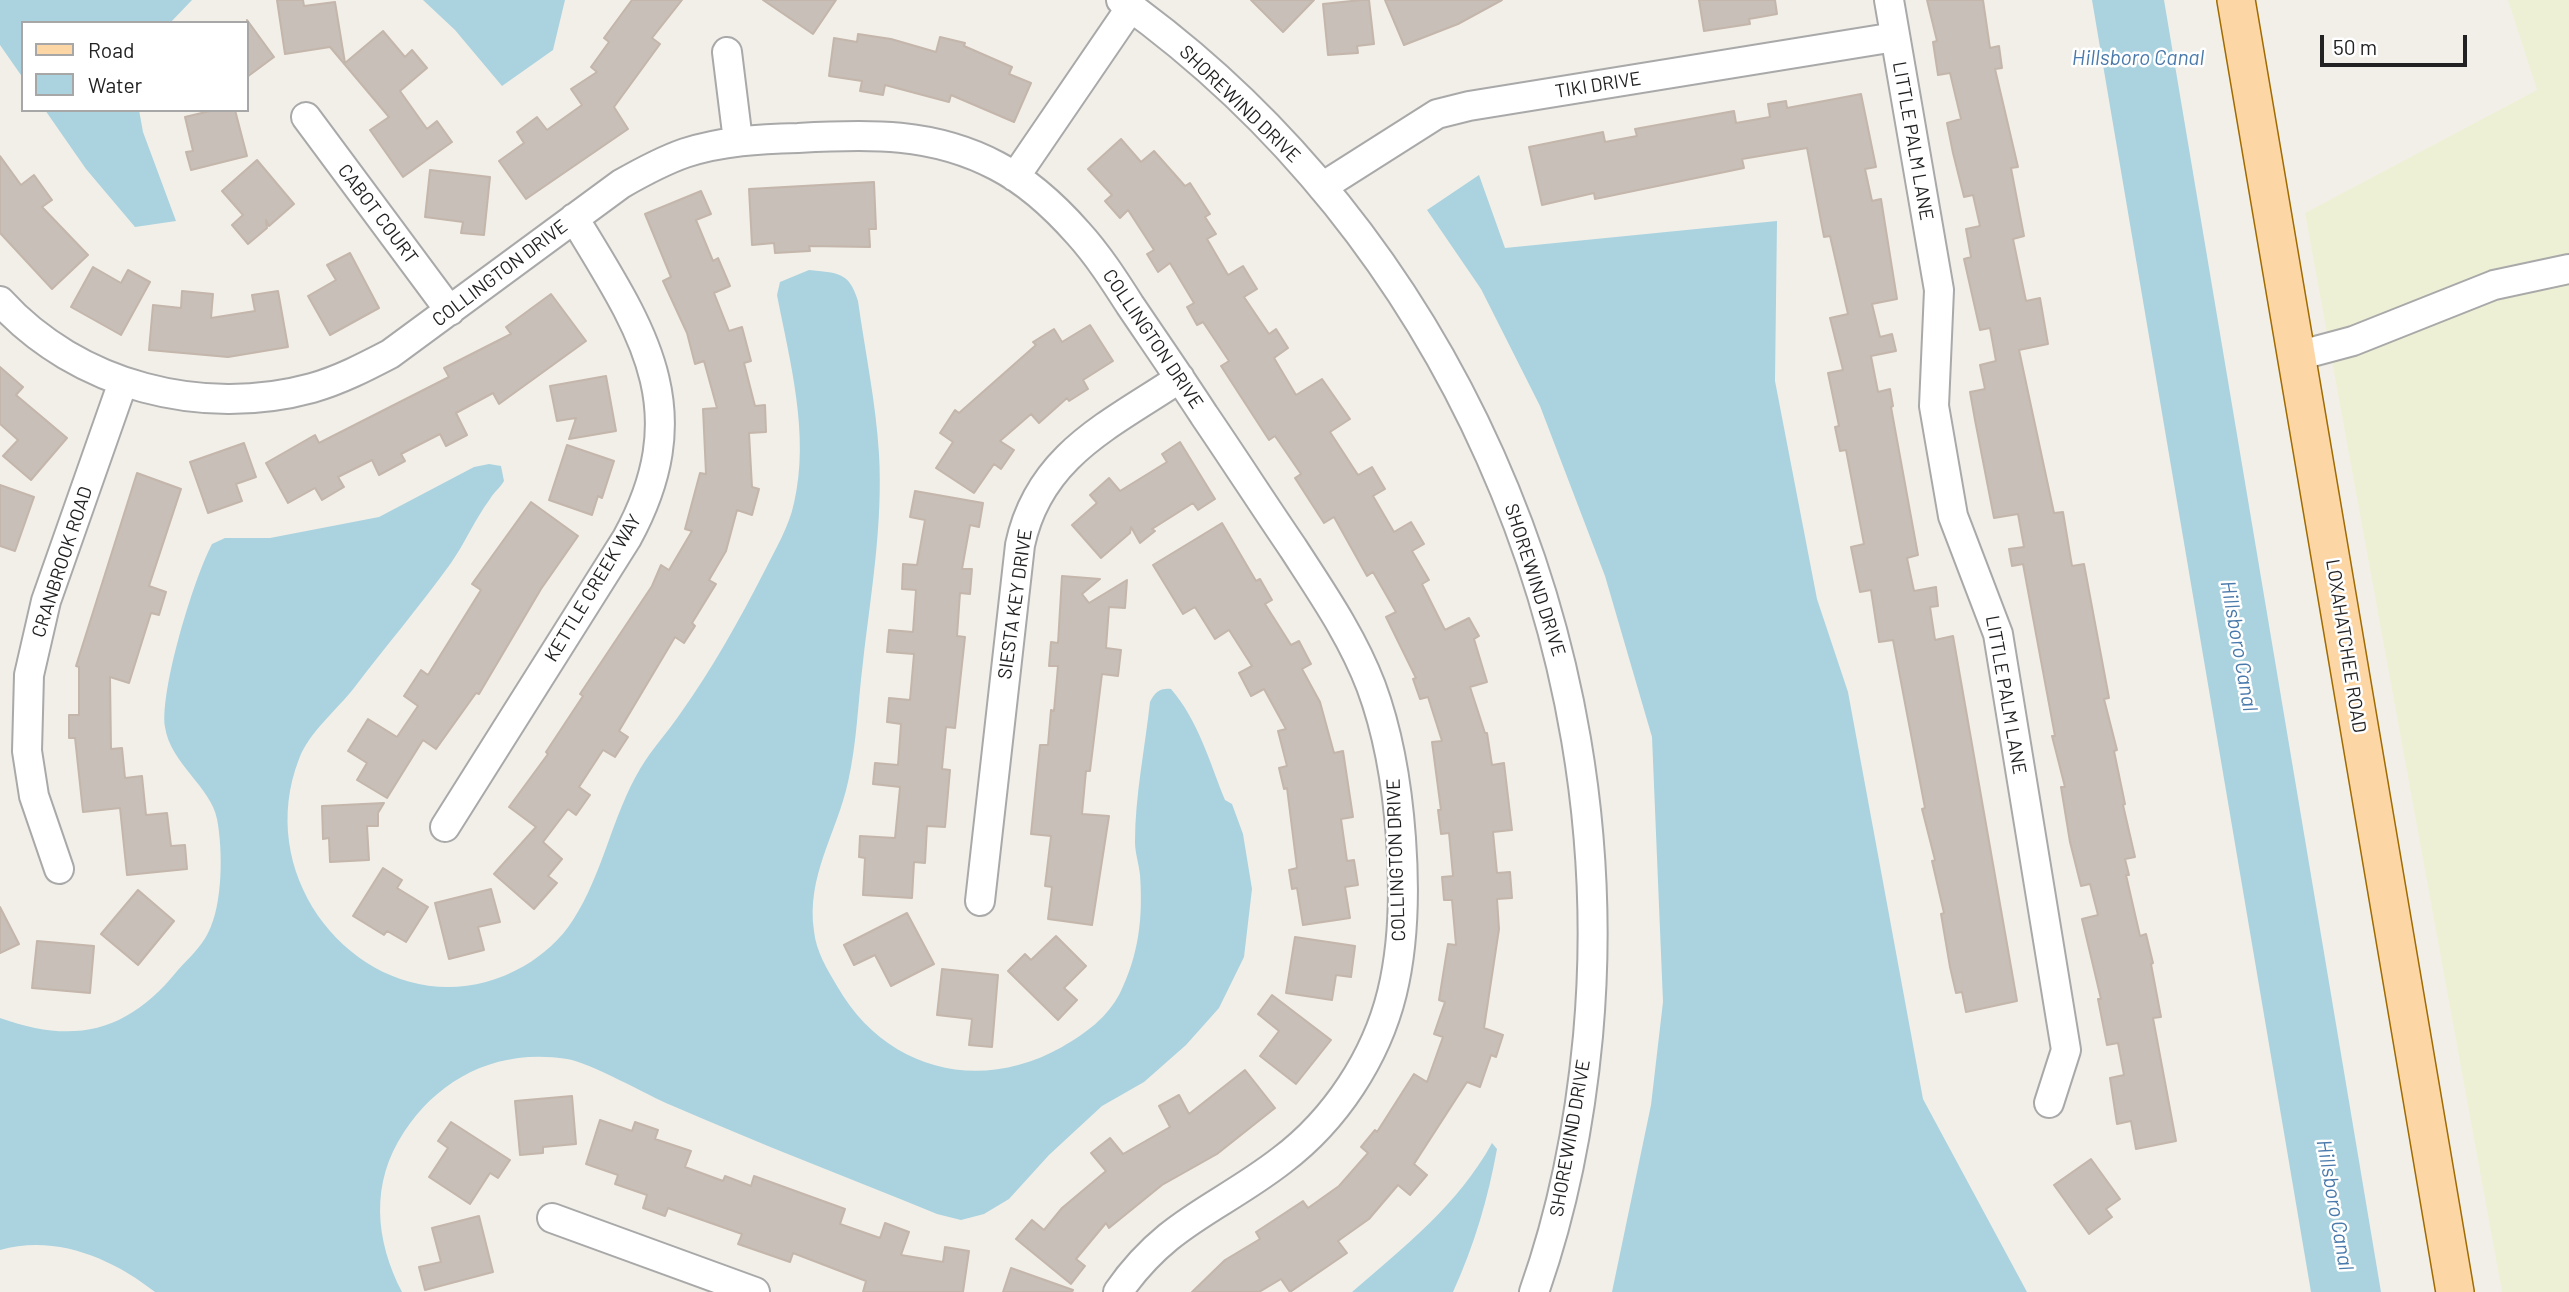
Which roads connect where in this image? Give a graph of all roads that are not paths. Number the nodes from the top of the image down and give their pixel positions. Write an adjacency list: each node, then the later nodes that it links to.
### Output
1 (1889, 0): 5 (street, LITTLE PALM LANE)
2 (2211, 0): 26 (main road, LOXAHATCHEE ROAD)
3 (2236, 0): 15 (main road, LOXAHATCHEE ROAD)
4 (1126, 4): 9 (street); 10 (street, SHOREWIND DRIVE)
5 (1895, 37): 10 (street, TIKI DRIVE); 21 (street, LITTLE PALM LANE)
6 (727, 52): 8 (street)
7 (306, 117): 14 (street, CABOT COURT)
8 (738, 141): 9 (street, COLLINGTON DRIVE); 11 (street, COLLINGTON DRIVE)
9 (1015, 177): 16 (street, COLLINGTON DRIVE)
10 (1322, 187): 25 (street, SHOREWIND DRIVE)
11 (574, 218): 14 (street, COLLINGTON DRIVE); 18 (street, KETTLE CREEK WAY)
12 (2569, 269): 15 (street)
13 (0, 301): 17 (street, COLLINGTON DRIVE)
14 (450, 311): 17 (street, COLLINGTON DRIVE)
15 (2297, 356): 27 (main road, LOXAHATCHEE ROAD)
16 (1180, 379): 20 (street, SIESTA KEY DRIVE); 24 (street, COLLINGTON DRIVE)
17 (123, 382): 19 (street, CRANBROOK ROAD)
18 (445, 827)
19 (59, 869)
20 (980, 901)
21 (2049, 1103)
22 (552, 1218): 23 (street)
23 (755, 1292)
24 (1118, 1292)
25 (1534, 1292)
26 (2430, 1292)
27 (2455, 1292)

